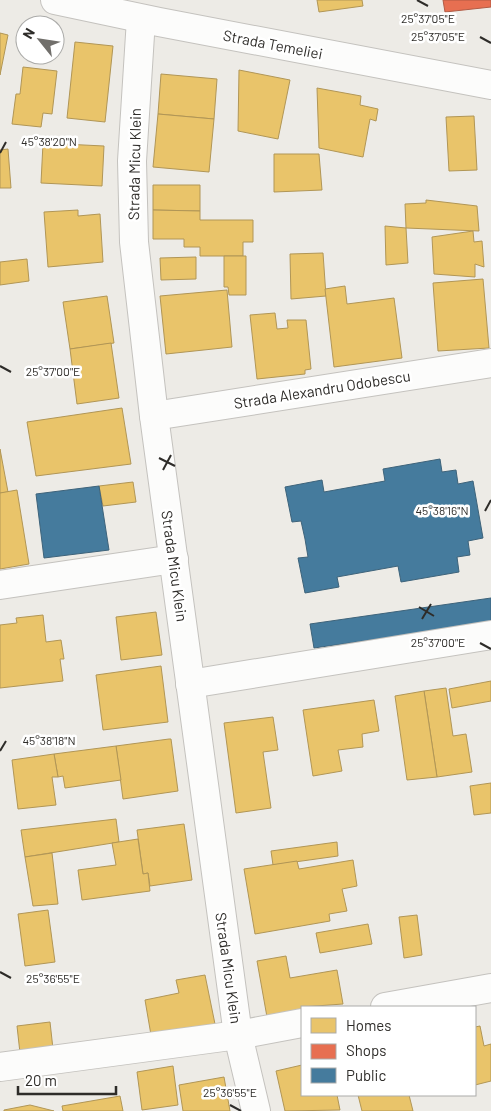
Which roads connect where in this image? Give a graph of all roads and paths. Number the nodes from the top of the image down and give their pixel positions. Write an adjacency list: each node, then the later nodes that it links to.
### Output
1 (55, 0): 2 (street, Strada Temeliei)
2 (141, 18): 3 (street, Strada Temeliei); 5 (street, Strada Micu Klein)
3 (491, 85)
4 (491, 363): 5 (street, Strada Alexandru Odobescu)
5 (154, 416): 6 (street, Strada Micu Klein)
6 (174, 559): 7 (street); 9 (street, Strada Micu Klein)
7 (0, 585)
8 (491, 635): 9 (street)
9 (190, 684): 13 (street, Strada Micu Klein)
10 (491, 988): 11 (street)
11 (391, 1006)
12 (301, 1022): 13 (street)
13 (238, 1035): 14 (street); 15 (street, Strada Micu Klein)
14 (0, 1067)
15 (256, 1111)

